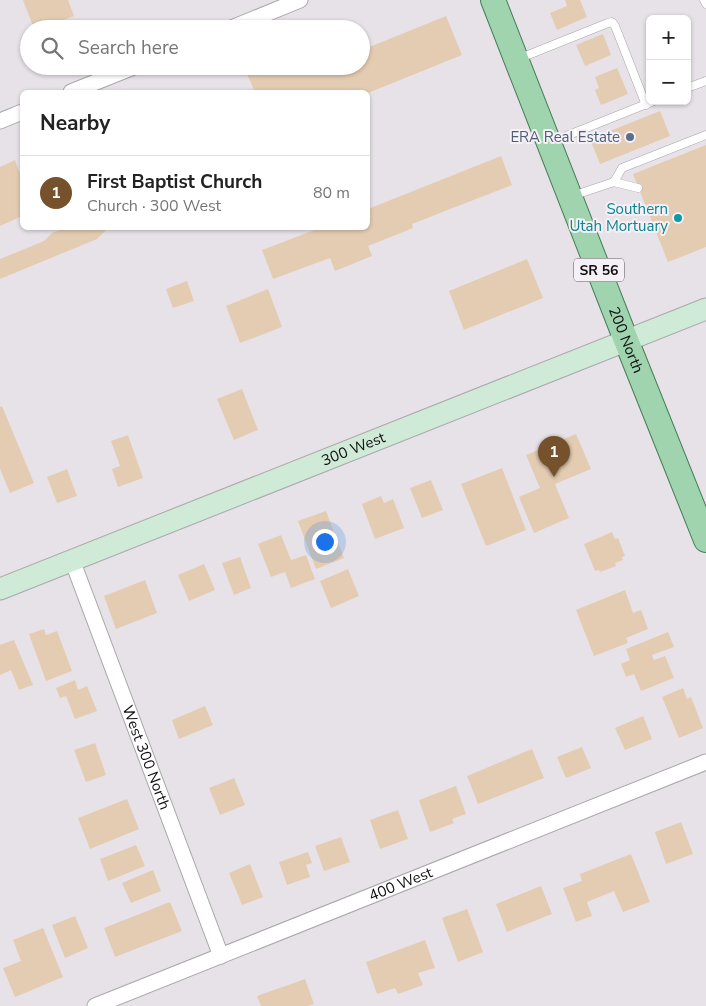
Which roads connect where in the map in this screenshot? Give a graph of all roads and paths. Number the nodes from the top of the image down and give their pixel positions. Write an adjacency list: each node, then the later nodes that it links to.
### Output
1 (300, 0): 5 (street)
2 (493, 0): 6 (main road, 200 North / SR 56)
3 (704, 0): 4 (lane)
4 (706, 4)
5 (251, 20)
6 (516, 60): 11 (lane); 15 (main road, 200 North / SR 56)
7 (114, 75): 10 (street)
8 (706, 81): 9 (lane)
9 (691, 87)
10 (76, 90)
11 (646, 104): 15 (lane)
12 (20, 113): 13 (street)
13 (0, 121)
14 (706, 135): 16 (lane)
15 (549, 142): 18 (main road, 200 North / SR 56)
16 (614, 182): 17 (lane); 18 (lane)
17 (638, 188)
18 (570, 197): 20 (main road, 200 North / SR 56)
19 (706, 308): 20 (street, 300 West)
20 (626, 340): 21 (main road, 200 North / SR 56); 22 (street, 300 West)
21 (706, 540)
22 (72, 560): 23 (street, 300 West); 25 (street, West 300 North)
23 (0, 589)
24 (706, 762): 25 (street, 400 West)
25 (221, 956): 26 (street, 400 West)
26 (95, 1006)

